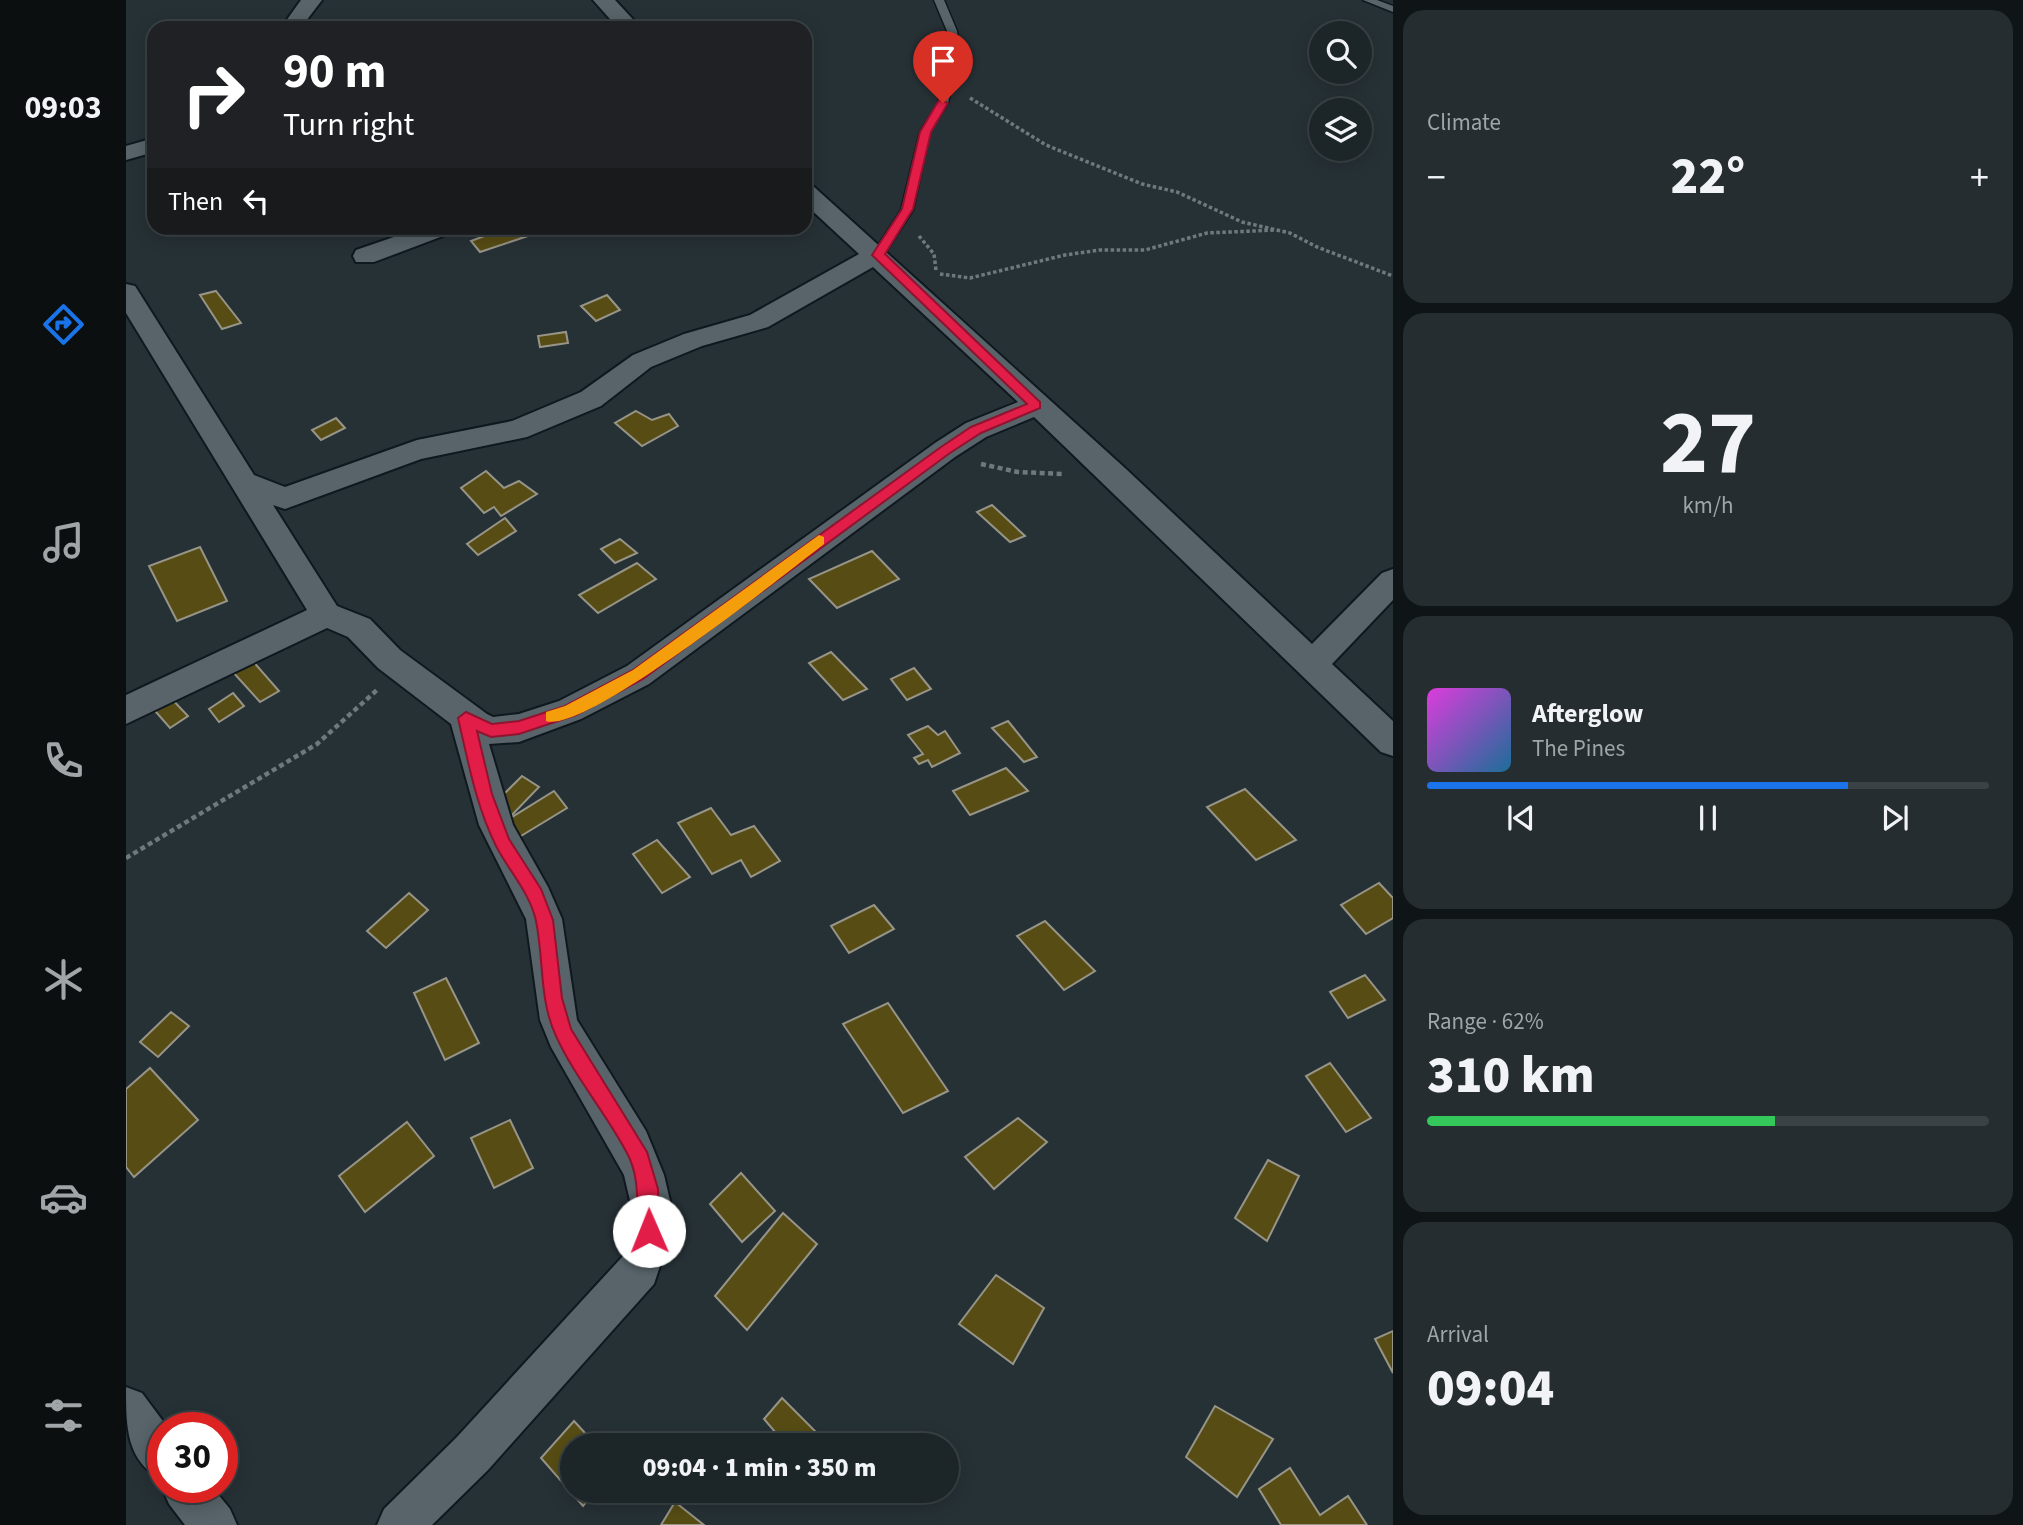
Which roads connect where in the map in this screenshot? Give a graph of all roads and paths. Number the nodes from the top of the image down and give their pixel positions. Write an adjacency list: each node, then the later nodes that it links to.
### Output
1 (312, 0): 6 (street)
2 (603, 0): 7 (street)
3 (939, 0): 8 (lane)
4 (1368, 0): 5 (lane)
5 (1393, 9)
6 (296, 21)
7 (623, 21)
8 (948, 85): 12 (path); 14 (lane)
9 (147, 147): 10 (street)
10 (126, 153)
11 (812, 197): 14 (street)
12 (1284, 230): 16 (path); 17 (path)
13 (423, 235): 15 (street)
14 (878, 255): 19 (street); 22 (street)
15 (365, 256)
16 (936, 273)
17 (1393, 276)
18 (126, 292): 22 (street)
19 (1036, 405): 21 (street); 28 (street)
20 (969, 460): 21 (path)
21 (1116, 476): 25 (street)
22 (247, 483): 24 (street)
23 (1393, 581): 25 (street)
24 (326, 615): 26 (street); 27 (street)
25 (1312, 664): 29 (street)
26 (401, 669): 28 (street); 30 (path)
27 (126, 711)
28 (466, 718): 35 (street)
29 (1393, 742)
30 (126, 858)
31 (126, 1409): 32 (street)
32 (147, 1437)
33 (197, 1503): 34 (street)
34 (214, 1525)
35 (400, 1525)

